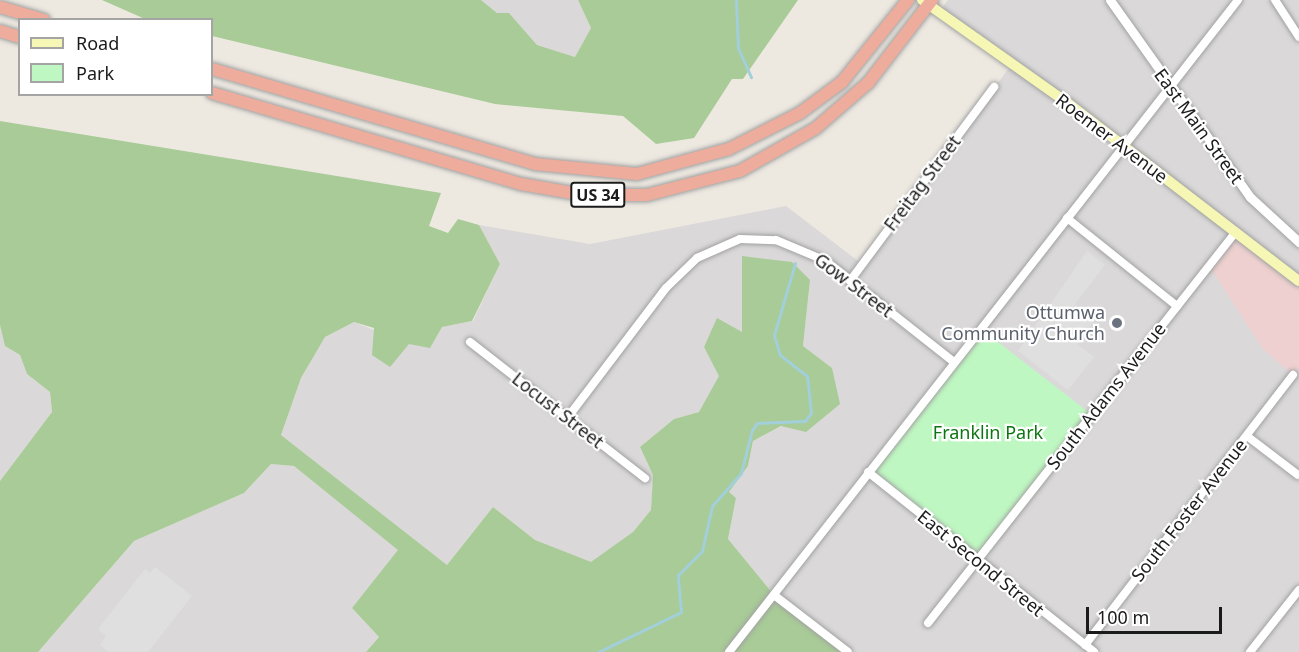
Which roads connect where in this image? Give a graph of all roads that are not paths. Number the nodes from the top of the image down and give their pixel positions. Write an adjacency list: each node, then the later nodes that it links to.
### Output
1 (908, 0): 11 (highway, US 34)
2 (1110, 0): 13 (street, East Main Street)
3 (1238, 0): 13 (street)
4 (1275, 0): 10 (street)
5 (928, 2): 14 (highway, US 34); 15 (main road, Roemer Avenue)
6 (0, 7): 7 (highway)
7 (37, 18)
8 (0, 31): 9 (highway)
9 (18, 36)
10 (1299, 37)
11 (213, 69)
12 (994, 87): 19 (street, Freitag Street)
13 (1170, 87): 15 (street); 18 (street, East Main Street)
14 (213, 93)
15 (1124, 146): 16 (street); 17 (main road, Roemer Avenue)
16 (1067, 218): 21 (street); 23 (street)
17 (1236, 232): 20 (main road, Roemer Avenue); 21 (street, South Adams Avenue)
18 (1299, 242)
19 (850, 281): 23 (street, Gow Street); 25 (street, Gow Street)
20 (1299, 281)
21 (1177, 306): 30 (street, South Adams Avenue)
22 (470, 342): 25 (street, Locust Street)
23 (954, 362): 27 (street)
24 (1293, 375): 26 (street, South Foster Avenue)
25 (568, 417): 29 (street, Locust Street)
26 (1247, 436): 28 (street); 34 (street, South Foster Avenue)
27 (868, 472): 30 (street, East Second Street); 32 (street)
28 (1298, 475)
29 (645, 478)
30 (976, 560): 33 (street, South Adams Avenue); 34 (street, East Second Street)
31 (1299, 590): 38 (street)
32 (774, 595): 35 (street); 36 (street)
33 (928, 622)
34 (1085, 645): 37 (street, East Second Street)
35 (729, 652)
36 (848, 652)
37 (1094, 652)
38 (1250, 652)

